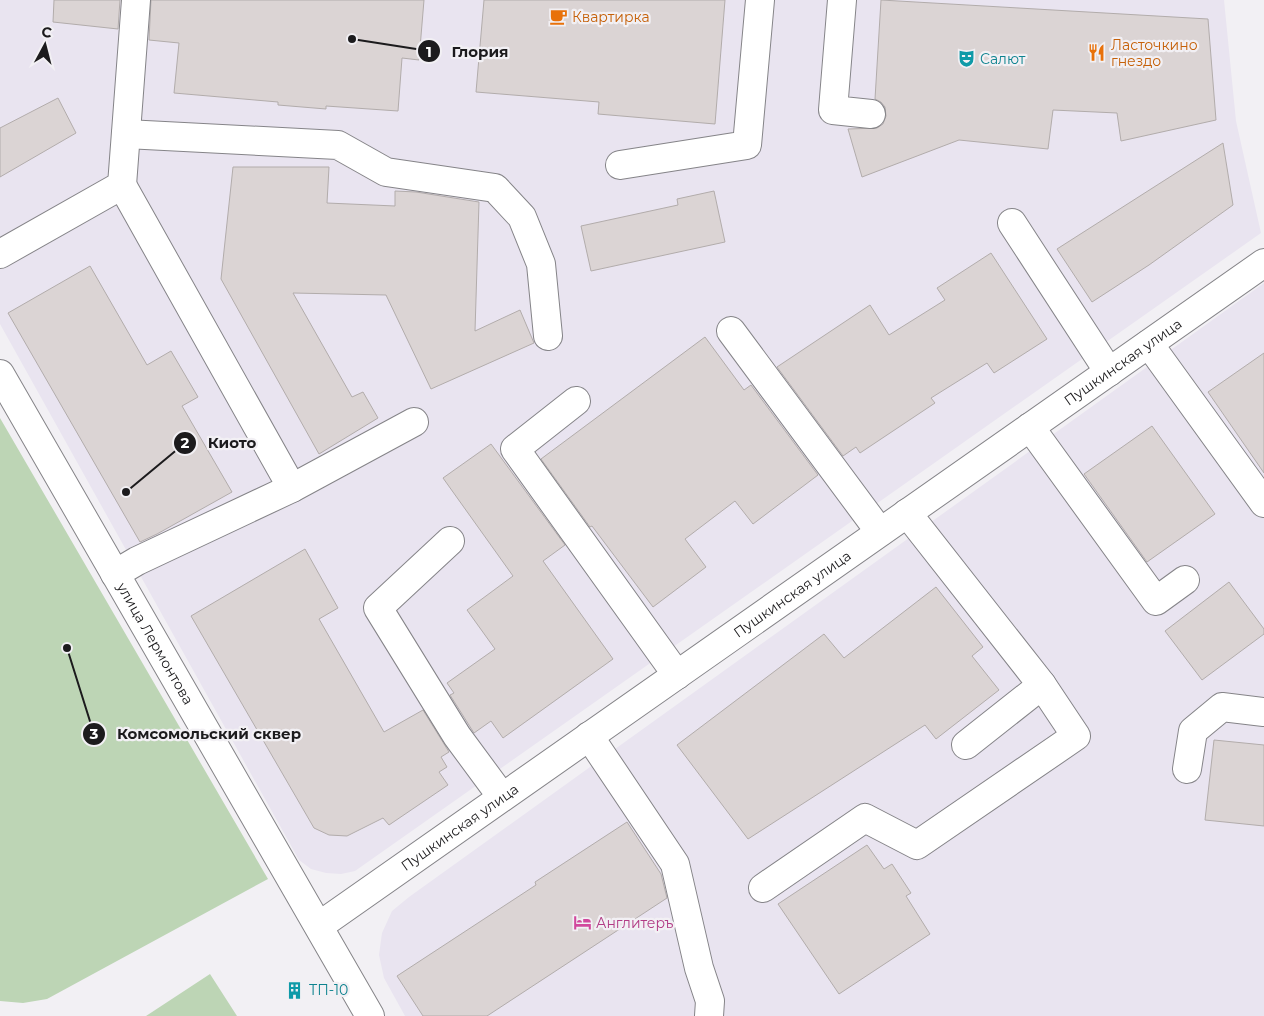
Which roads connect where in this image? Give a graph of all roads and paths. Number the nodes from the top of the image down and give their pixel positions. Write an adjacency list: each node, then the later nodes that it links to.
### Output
1 (136, 0): 5 (street)
2 (760, 0): 6 (street)
3 (842, 0): 4 (street)
4 (871, 114)
5 (126, 134): 7 (street); 12 (street)
6 (620, 165)
7 (122, 185): 9 (street); 19 (street)
8 (1012, 223): 14 (street)
9 (0, 254)
10 (1264, 263): 13 (street, Пушкинская улица)
11 (731, 331): 22 (street)
12 (548, 336)
13 (1149, 344): 14 (street, Пушкинская улица); 20 (street)
14 (1109, 372): 18 (street, Пушкинская улица)
15 (0, 374): 24 (street, улица Лермонтова)
16 (576, 401): 26 (street)
17 (414, 422): 19 (street)
18 (1030, 427): 21 (street, Пушкинская улица); 25 (street)
19 (292, 488): 24 (street)
20 (1264, 503)
21 (908, 513): 22 (street, Пушкинская улица); 27 (street)
22 (880, 532): 26 (street, Пушкинская улица)
23 (450, 542): 32 (street)
24 (115, 574): 34 (street, улица Лермонтова)
25 (1185, 580)
26 (677, 675): 29 (street, Пушкинская улица)
27 (1042, 685): 30 (street); 33 (street)
28 (1264, 712): 31 (street)
29 (589, 736): 32 (street, Пушкинская улица); 36 (street)
30 (966, 745)
31 (1187, 769)
32 (502, 797): 34 (street, Пушкинская улица)
33 (763, 888)
34 (319, 926): 35 (street, улица Лермонтова)
35 (370, 1016)
36 (709, 1016)

